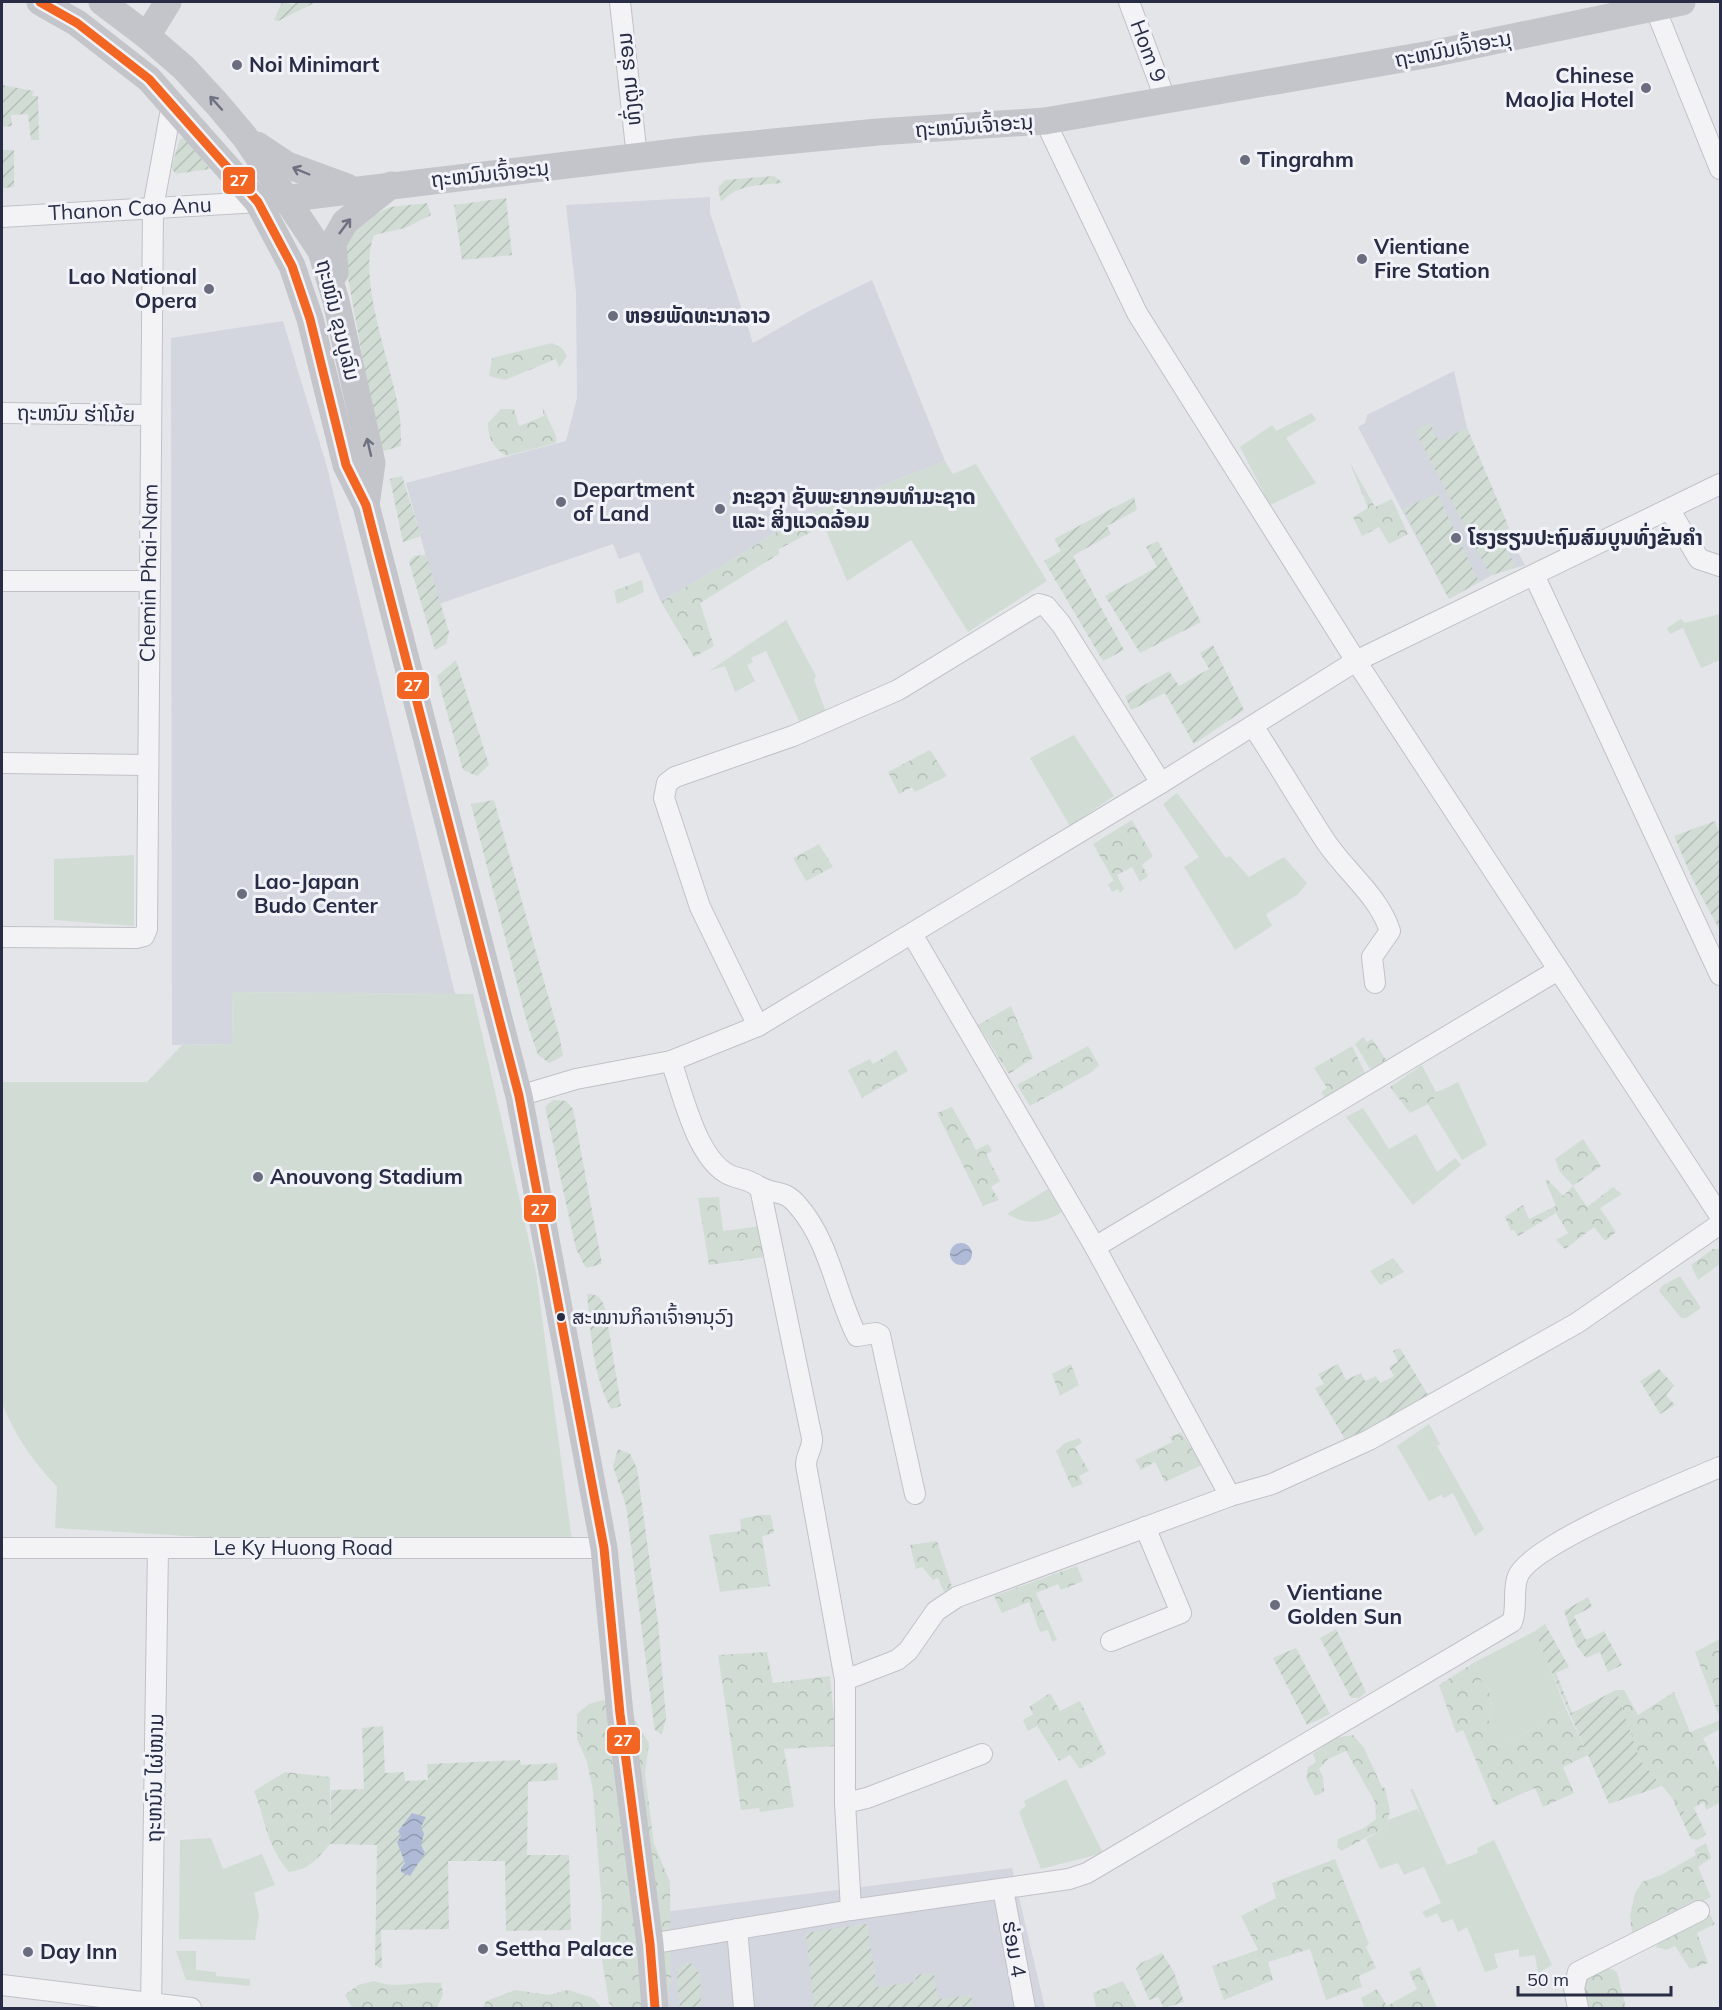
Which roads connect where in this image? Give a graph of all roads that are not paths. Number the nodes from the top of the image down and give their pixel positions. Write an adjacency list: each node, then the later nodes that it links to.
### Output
1 (40, 2): 10 (street, ຖະໜົນ ຂຸນບູລົມ)
2 (102, 2): 8 (street, ຖະໜົນ ຂຸນບູລົມ)
3 (168, 2): 8 (street)
4 (620, 2): 13 (street, ທົ່ງຕູມ ຮ່ອມ)
5 (1129, 2): 9 (street, Hom 9)
6 (1682, 2): 7 (street, ຖະຫນົນເຈົ້າອະນຸ)
7 (1655, 8): 9 (street, ຖະຫນົນເຈົ້າອະນຸ); 14 (street)
8 (147, 36): 12 (street, ຖະໜົນ ຂຸນບູລົມ, one-way to 8)
9 (1166, 101): 11 (street, ຖະຫນົນເຈົ້າອະນຸ)
10 (172, 104): 18 (street, ຖະໜົນ ຂຸນບູລົມ); 19 (street, Chemin Phai-Nam)
11 (1045, 121): 13 (street, ຖະຫນົນເຈົ້າອະນຸ); 31 (street)
12 (245, 137): 16 (street, one-way to 12); 17 (street, ຖະໜົນ ຂຸນບູລົມ)
13 (637, 157): 15 (street, ຖະຫນົນເຈົ້າອະນຸ)
14 (1720, 169)
15 (392, 185): 16 (street, ຖະຫນົນເຈົ້າອະນຸ); 21 (street, one-way to 15)
16 (357, 190): 17 (street, ຖະຫນົນເຈົ້າອະນຸ)
17 (288, 198): 18 (street, ຖະຫນົນເຈົ້າອະນຸ); 21 (street, ຖະໜົນ ຂຸນບູລົມ)
18 (258, 202): 19 (street, Thanon Cao Anu); 25 (street, ຖະໜົນ ຂຸນບູລົມ)
19 (153, 208): 20 (street, Thanon Cao Anu); 23 (street, Chemin Phai-Nam)
20 (2, 217)
21 (336, 301): 25 (street, ຖະໜົນ ຂຸນບູລົມ, one-way to 21)
22 (2, 413): 23 (street, ຖະຫນົນ ຮ່າໂນ້ຍ)
23 (151, 415): 30 (street, Chemin Phai-Nam)
24 (1720, 484): 26 (street)
25 (366, 505): 43 (street, ຖະໜົນ ຂຸນບູລົມ)
26 (1669, 509): 27 (street); 28 (street)
27 (1720, 566)
28 (1534, 575): 31 (street); 39 (street)
29 (2, 581): 30 (street)
30 (149, 581): 34 (street, Chemin Phai-Nam)
31 (1356, 661): 32 (street); 38 (street)
32 (1253, 726): 35 (street); 40 (street)
33 (2, 763): 34 (street)
34 (147, 765): 37 (street, Chemin Phai-Nam)
35 (1161, 783): 36 (street); 41 (street)
36 (912, 934): 41 (street); 47 (street)
37 (2, 937)
38 (1558, 970): 45 (street); 47 (street)
39 (1720, 975)
40 (1375, 983)
41 (758, 1026): 42 (street)
42 (671, 1061): 43 (street); 44 (street)
43 (519, 1096): 54 (street, ຖະໜົນ ຂຸນບູລົມ)
44 (760, 1188): 49 (street); 56 (street)
45 (1720, 1216)
46 (1720, 1224): 50 (street)
47 (1095, 1247): 50 (street)
48 (1720, 1467): 59 (street)
49 (915, 1494)
50 (1230, 1496): 51 (street)
51 (1145, 1527): 55 (street); 56 (street)
52 (2, 1548): 53 (street, Le Ky Huong Road)
53 (158, 1548): 54 (street, Le Ky Huong Road); 65 (street, ຖະຫນົນ ໄຜ່ໜາມ)
54 (604, 1548): 63 (street, ຖະໜົນ ຂຸນບູລົມ)
55 (1111, 1641)
56 (845, 1680): 58 (street)
57 (982, 1754): 58 (street)
58 (845, 1803): 60 (street)
59 (1003, 1888): 60 (street); 69 (street, ຮ່ອມ 4)
60 (851, 1910): 62 (street)
61 (1699, 1911): 70 (street)
62 (736, 1929): 63 (street); 68 (street)
63 (650, 1944): 67 (street, ຖະໜົນ ຂຸນບູລົມ)
64 (2, 1985): 65 (street)
65 (151, 2006): 66 (street)
66 (191, 2008)
67 (655, 2008)
68 (744, 2008)
69 (1025, 2008)
70 (1578, 2008)

